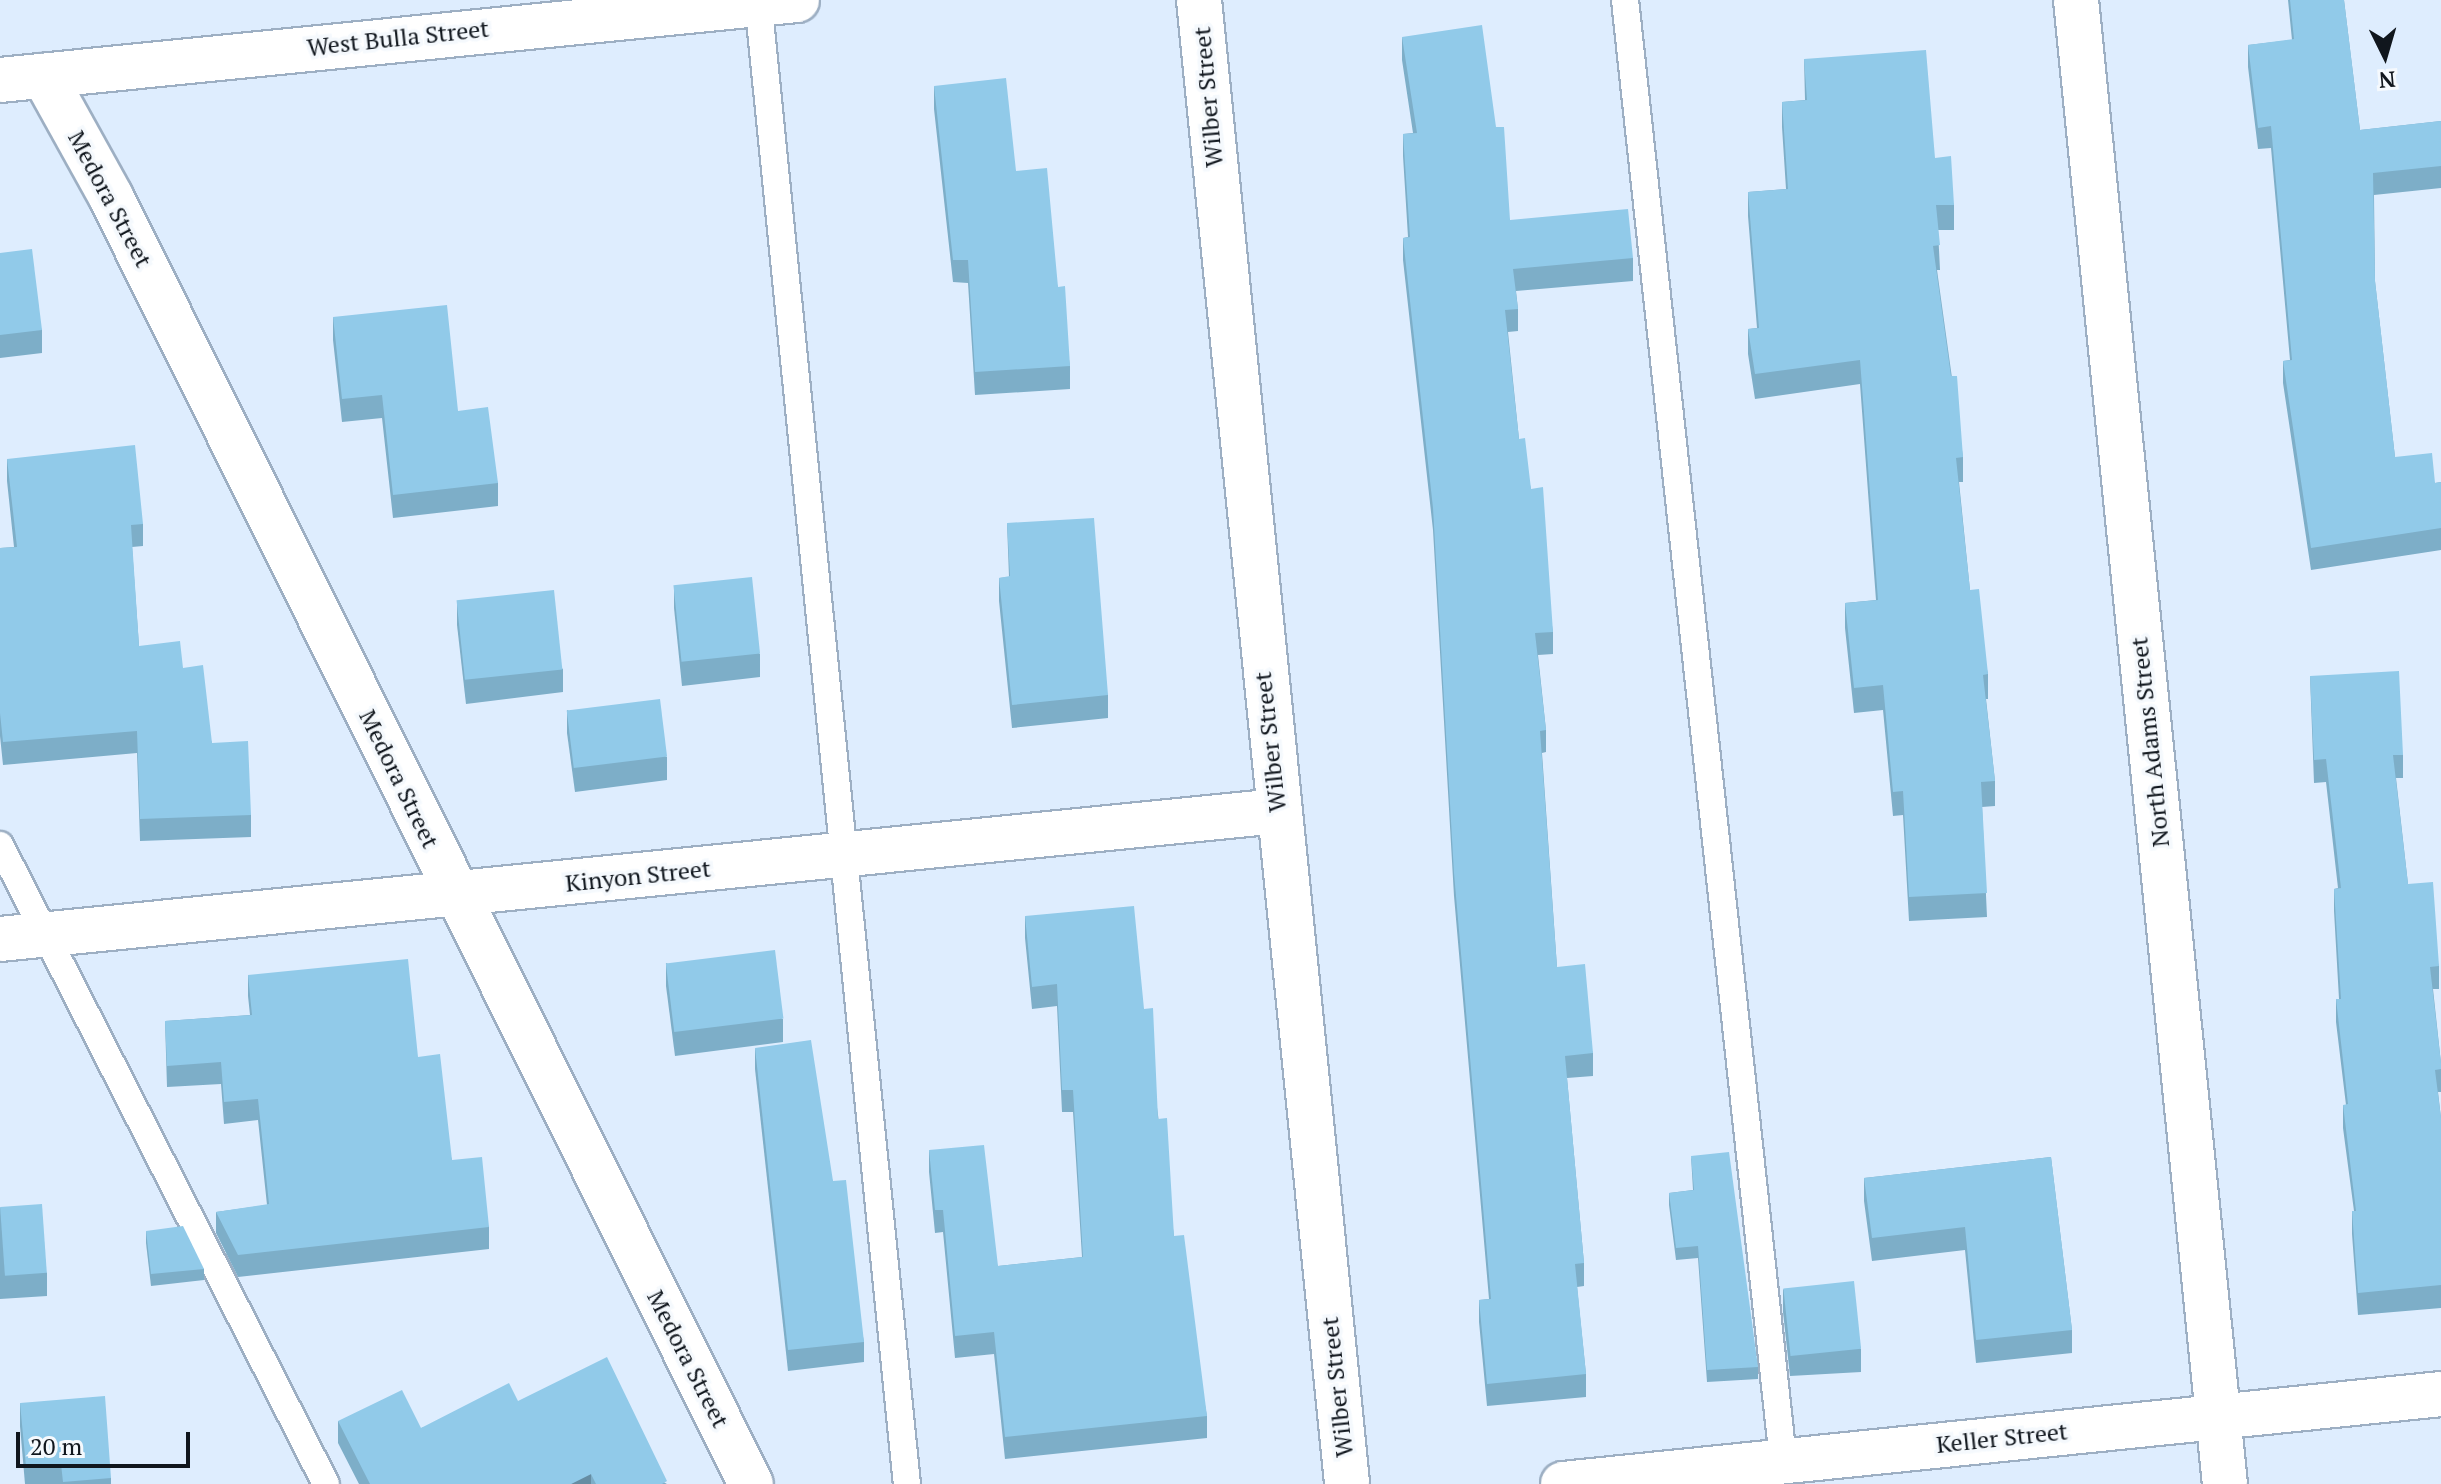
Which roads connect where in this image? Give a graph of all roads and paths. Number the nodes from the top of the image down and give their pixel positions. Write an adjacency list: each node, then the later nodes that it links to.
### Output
1 (1199, 0): 8 (street, Wilber Street)
2 (1625, 0): 16 (lane)
3 (2076, 0): 15 (street, North Adams Street)
4 (771, 1): 5 (street, West Bulla Street); 10 (lane)
5 (376, 19): 6 (street, West Bulla Street)
6 (44, 76): 7 (street, West Bulla Street); 11 (street, Medora Street)
7 (0, 80)
8 (1277, 811): 10 (street, Kinyon Street); 20 (street, Wilber Street)
9 (0, 845): 12 (lane)
10 (844, 856): 11 (street, Kinyon Street); 19 (lane)
11 (455, 894): 12 (street, Kinyon Street); 18 (street, Medora Street)
12 (47, 934): 13 (street, Kinyon Street); 17 (lane)
13 (0, 939)
14 (2441, 1394): 15 (street, Keller Street)
15 (2217, 1416): 16 (street, Keller Street); 22 (street, North Adams Street)
16 (1783, 1459): 21 (street, Keller Street)
17 (326, 1484)
18 (751, 1484)
19 (907, 1484)
20 (1347, 1484)
21 (1563, 1484)
22 (2225, 1484)

